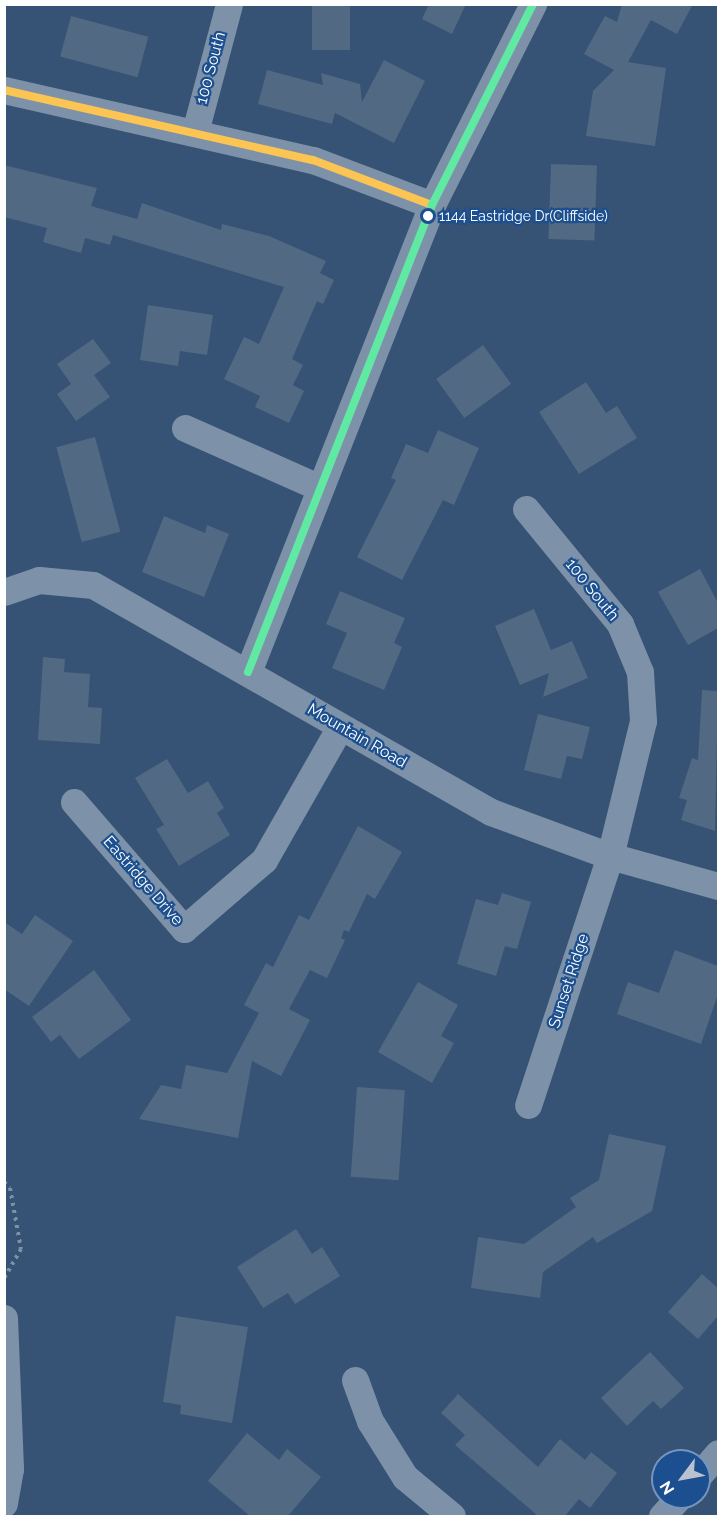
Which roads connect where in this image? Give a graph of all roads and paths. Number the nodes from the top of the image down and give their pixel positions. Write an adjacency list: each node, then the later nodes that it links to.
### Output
1 (228, 4): 4 (street, 100 South)
2 (533, 4): 5 (street)
3 (4, 90): 4 (street)
4 (195, 132): 5 (street)
5 (432, 206): 7 (street)
6 (185, 428): 7 (street)
7 (318, 487): 10 (street)
8 (526, 509): 13 (street, 100 South)
9 (4, 592): 10 (street, Mountain Road)
10 (248, 672): 11 (street, Mountain Road)
11 (340, 727): 12 (street, Eastridge Drive); 13 (street, Mountain Road)
12 (74, 802)
13 (610, 856): 14 (street, Mountain Road); 15 (street, Sunset Ridge)
14 (718, 886)
15 (528, 1106)
16 (4, 1182): 17 (path)
17 (4, 1278)
18 (4, 1318): 20 (street)
19 (355, 1380): 21 (street)
20 (4, 1503)
21 (452, 1516)

